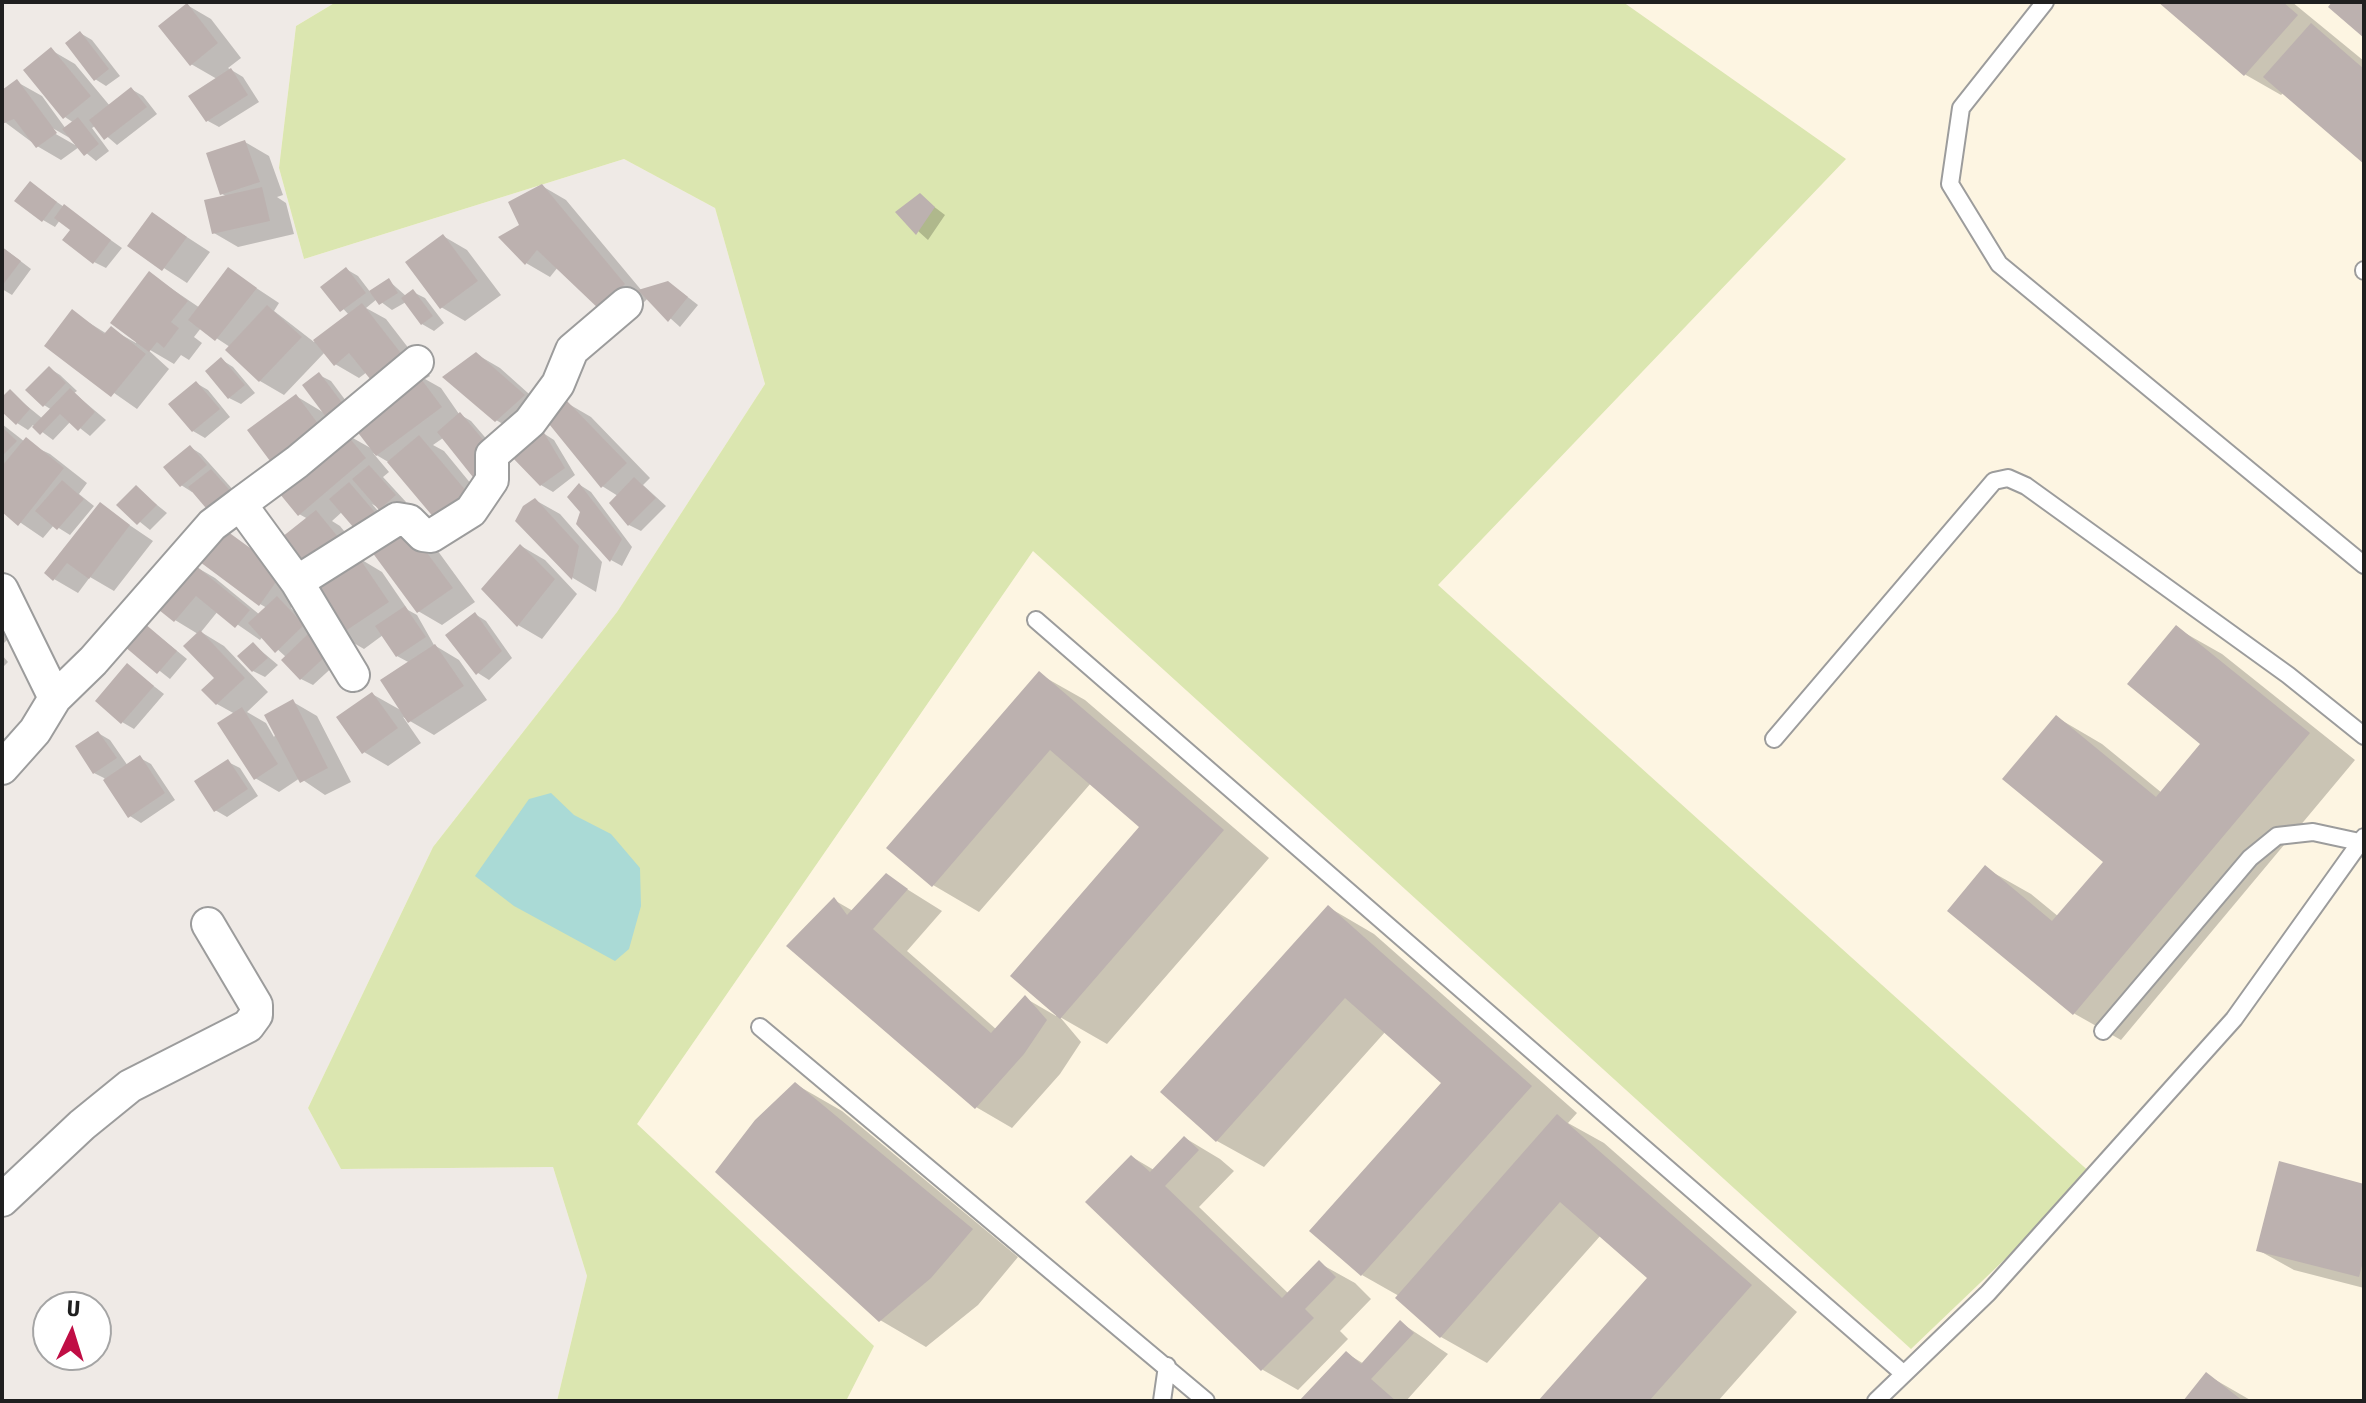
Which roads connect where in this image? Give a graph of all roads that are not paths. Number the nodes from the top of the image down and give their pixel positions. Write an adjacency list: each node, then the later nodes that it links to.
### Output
1 (2045, 2): 5 (lane)
2 (626, 304): 6 (street)
3 (417, 362): 4 (street)
4 (240, 504): 6 (street); 10 (street)
5 (2364, 565)
6 (297, 582): 9 (street)
7 (2, 590): 10 (street)
8 (1036, 620): 20 (lane)
9 (353, 675)
10 (55, 698): 13 (street)
11 (2364, 736): 12 (lane)
12 (1774, 739)
13 (2, 768)
14 (2363, 840): 17 (lane); 20 (lane)
15 (208, 924): 18 (street)
16 (760, 1027): 19 (lane)
17 (2103, 1031)
18 (2, 1200)
19 (1167, 1366): 21 (lane); 22 (lane)
20 (1904, 1374): 23 (lane)
21 (1162, 1401)
22 (1206, 1401)
23 (1876, 1401)

